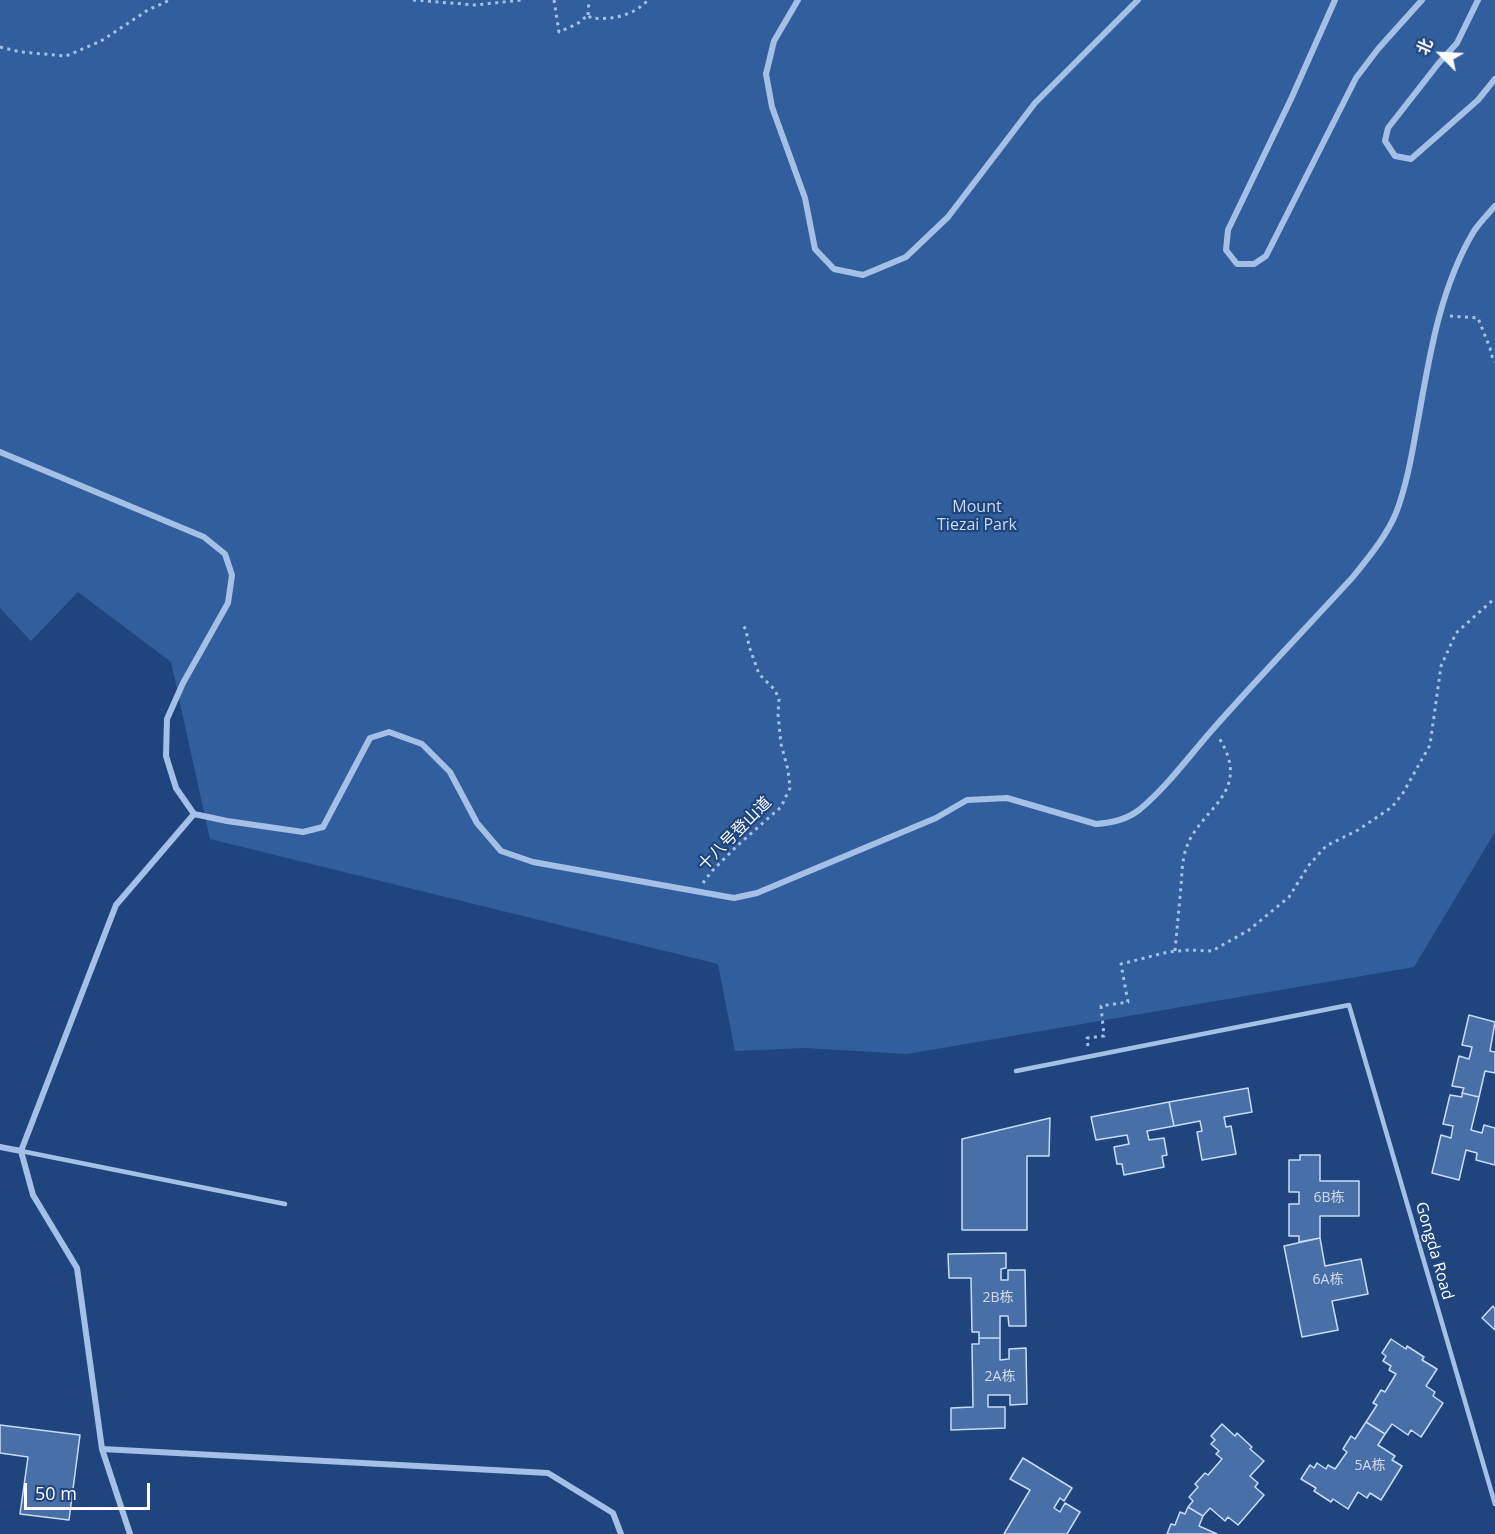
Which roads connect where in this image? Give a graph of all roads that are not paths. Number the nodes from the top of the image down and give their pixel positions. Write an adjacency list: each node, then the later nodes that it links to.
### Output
1 (798, 0): 2 (street)
2 (1138, 0)
3 (1335, 0): 4 (street)
4 (1422, 0)
5 (1478, 0): 6 (street)
6 (1495, 79)
7 (1495, 206): 9 (street)
8 (1448, 315): 9 (street)
9 (1439, 317): 11 (street)
10 (0, 452): 11 (street)
11 (194, 814): 14 (street)
12 (1016, 1071): 17 (lane, Gongda Road)
13 (0, 1147): 14 (street)
14 (21, 1151): 15 (lane); 16 (street)
15 (285, 1204)
16 (102, 1449): 19 (street); 20 (street)
17 (1493, 1490): 18 (lane, Gongda Road)
18 (1495, 1504)
19 (130, 1534)
20 (621, 1534)

